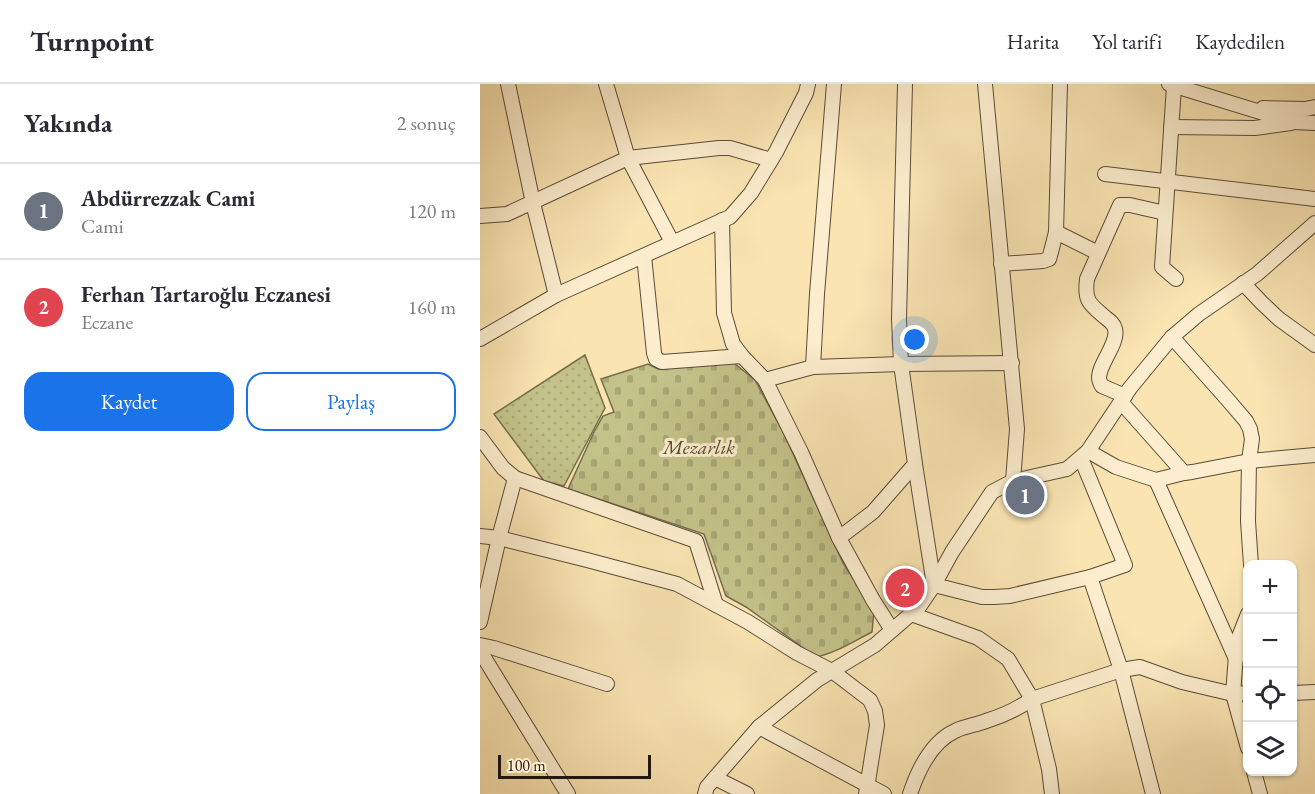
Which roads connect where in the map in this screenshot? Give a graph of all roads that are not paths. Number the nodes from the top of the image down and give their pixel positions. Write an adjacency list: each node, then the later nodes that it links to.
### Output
1 (508, 84): 19 (street)
2 (606, 84): 14 (street)
3 (808, 84): 15 (street)
4 (834, 84): 38 (street)
5 (905, 84): 37 (street)
6 (985, 84): 28 (street)
7 (1060, 84): 24 (street)
8 (1172, 85): 10 (street); 13 (street)
9 (1315, 106): 10 (street)
10 (1245, 108): 11 (street)
11 (1296, 122): 12 (street); 13 (street)
12 (1315, 123)
13 (1172, 127): 17 (street)
14 (628, 158): 15 (street); 19 (street); 25 (street)
15 (771, 160): 22 (street)
16 (1105, 174): 17 (street)
17 (1168, 182): 18 (street); 20 (street)
18 (1315, 199)
19 (533, 203): 21 (street); 31 (street)
20 (1165, 213): 26 (street); 29 (street)
21 (480, 216)
22 (722, 220): 25 (street); 35 (street)
23 (1315, 223): 30 (street)
24 (1056, 232): 26 (street); 28 (street)
25 (672, 242): 27 (street)
26 (1098, 253): 40 (street)
27 (644, 256): 31 (street); 35 (street)
28 (1001, 264): 36 (street)
29 (1176, 279)
30 (1244, 283): 32 (street); 34 (street)
31 (556, 295): 33 (street)
32 (1172, 337): 40 (street); 44 (street)
33 (480, 339)
34 (1315, 345)
35 (742, 356): 39 (street)
36 (1012, 363): 37 (street); 48 (street)
37 (901, 364): 38 (street); 45 (street)
38 (813, 367): 39 (street)
39 (765, 380): 52 (street)
40 (1123, 399): 42 (street); 46 (street)
41 (480, 437): 47 (street)
42 (1085, 454): 48 (street); 49 (street); 54 (street)
43 (1315, 456): 44 (street)
44 (1249, 461): 46 (street); 53 (street)
45 (915, 464): 52 (street); 55 (street)
46 (1184, 472): 49 (street)
47 (515, 478): 51 (street); 56 (street)
48 (1013, 480): 55 (street)
49 (1156, 480): 63 (street)
50 (480, 536): 51 (street)
51 (499, 538): 56 (street); 58 (street)
52 (839, 538): 60 (street)
53 (1251, 560)
54 (1090, 577): 55 (street); 64 (street)
55 (934, 585): 57 (street)
56 (716, 605): 65 (street)
57 (911, 614): 60 (street); 71 (street)
58 (480, 622)
59 (1243, 628): 63 (street)
60 (892, 630): 65 (street)
61 (480, 645): 66 (street)
62 (480, 651): 77 (street)
63 (1236, 659): 70 (street)
64 (1121, 670): 70 (street); 71 (street); 83 (street)
65 (832, 671): 72 (street); 76 (street)
66 (607, 684)
67 (1315, 692): 69 (street)
68 (1243, 693): 70 (street)
69 (1297, 693)
70 (1233, 694): 73 (street)
71 (1032, 699): 81 (street); 82 (street)
72 (759, 728): 75 (street); 76 (street)
73 (1243, 730)
74 (1255, 776): 84 (street)
75 (715, 778): 78 (street); 79 (street)
76 (867, 789): 80 (street)
77 (568, 794)
78 (705, 794)
79 (747, 794)
80 (884, 794)
81 (910, 794)
82 (1052, 794)
83 (1153, 794)
84 (1260, 794)

